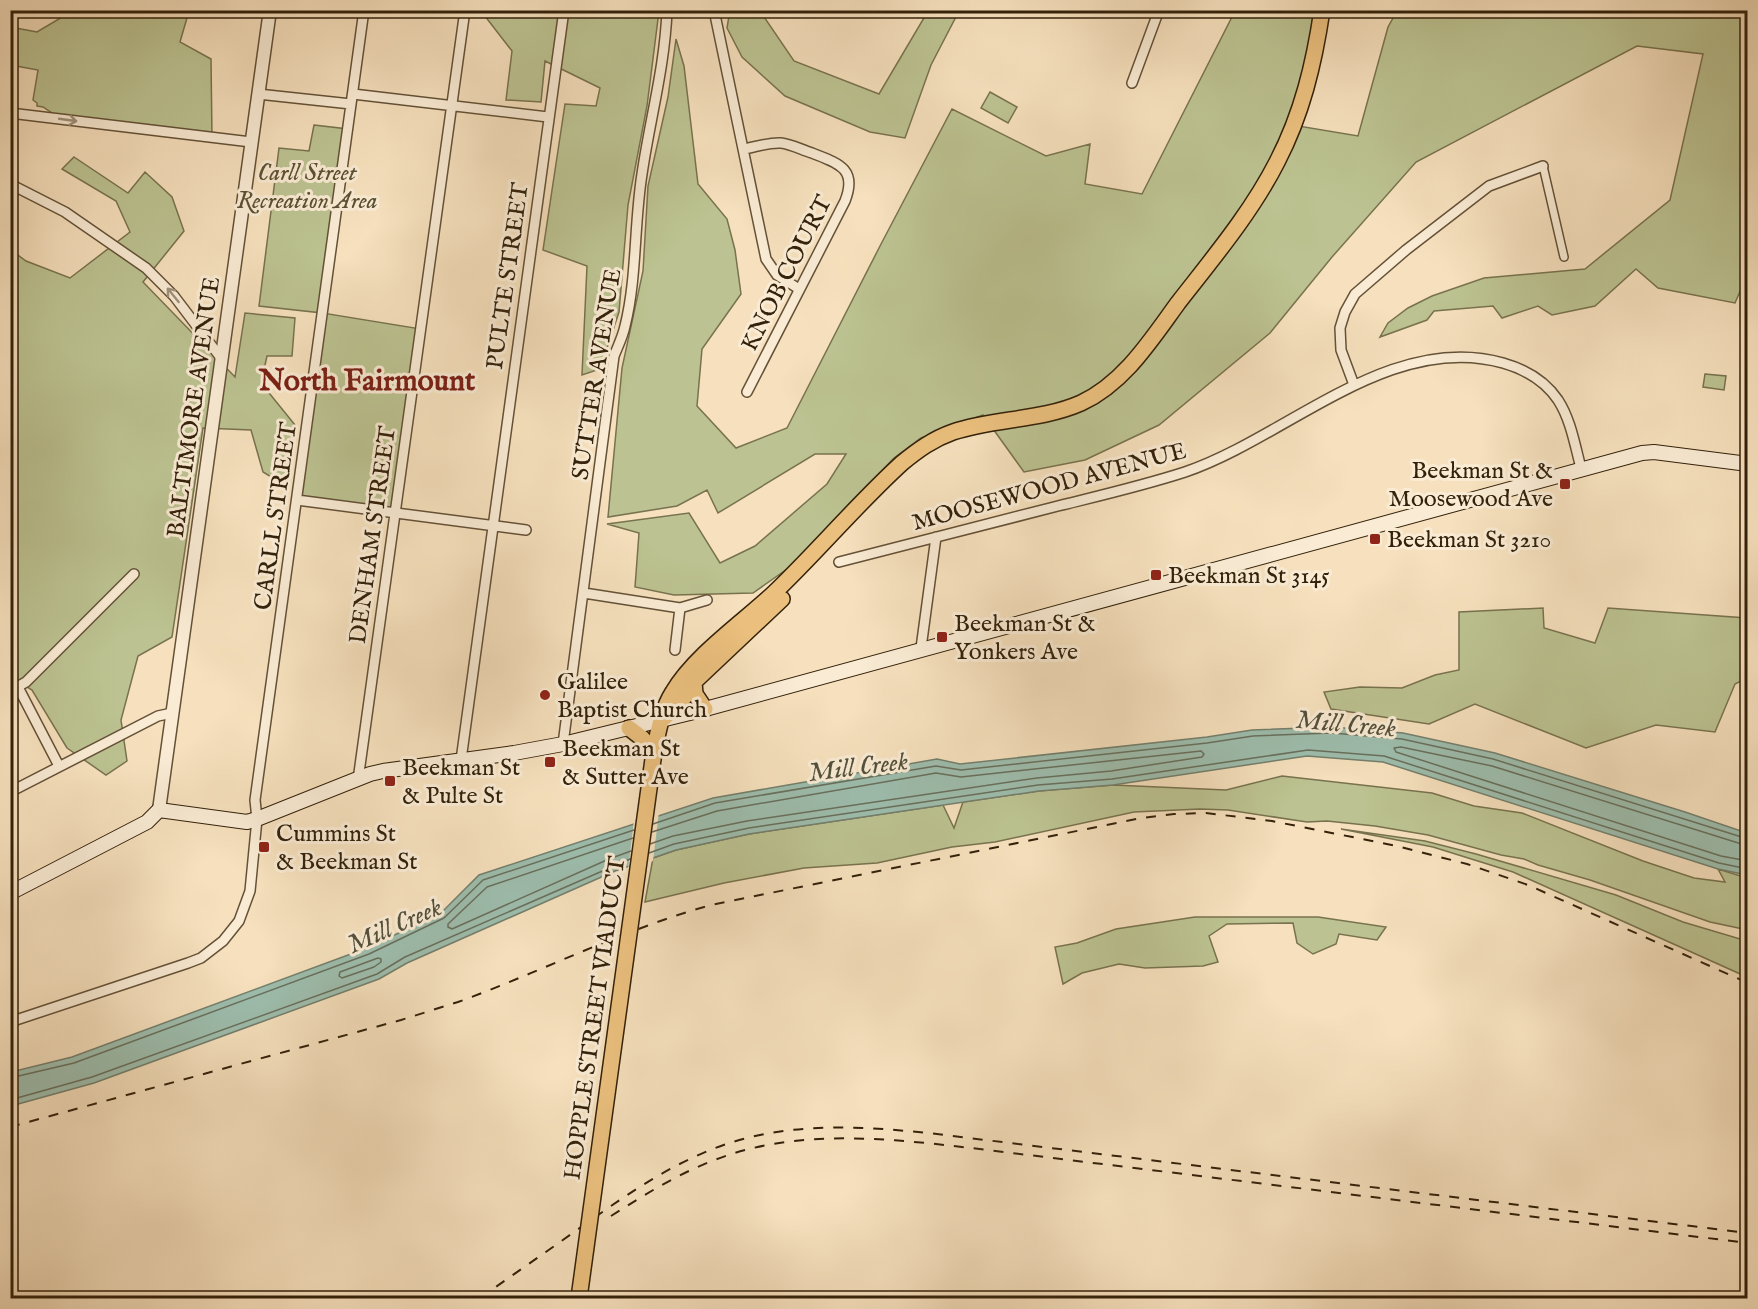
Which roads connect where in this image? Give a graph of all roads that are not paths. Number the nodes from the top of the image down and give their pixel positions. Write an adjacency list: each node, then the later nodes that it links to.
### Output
1 (270, 10): 11 (street, BALTIMORE AVENUE)
2 (364, 10): 12 (street, CARLL STREET)
3 (465, 10): 13 (street, DENHAM STREET)
4 (564, 10): 15 (street, PULTE STREET)
5 (667, 10): 34 (street, SUTTER AVENUE)
6 (714, 10): 17 (street)
7 (1159, 10): 10 (street)
8 (1322, 10): 43 (main road, HOPPLE STREET VIADUCT)
9 (1330, 10): 39 (main road)
10 (1132, 83)
11 (258, 94): 12 (street); 16 (street, BALTIMORE AVENUE)
12 (352, 99): 13 (street); 27 (street, CARLL STREET)
13 (451, 106): 15 (street); 28 (street, DENHAM STREET)
14 (10, 113): 16 (street, one-way to 16)
15 (548, 117): 29 (street, PULTE STREET)
16 (251, 142): 22 (street, BALTIMORE AVENUE)
17 (744, 149): 21 (street); 21 (street, KNOB COURT)
18 (1543, 166): 20 (street); 23 (street)
19 (10, 184): 22 (street, one-way to 19)
20 (1564, 257)
21 (799, 289): 24 (street, KNOB COURT)
22 (221, 358): 42 (street, BALTIMORE AVENUE)
23 (1354, 385): 26 (street, MOOSEWOOD AVENUE); 31 (street, MOOSEWOOD AVENUE)
24 (747, 392)
25 (1748, 464): 26 (main road)
26 (1581, 468): 37 (main road)
27 (297, 500): 28 (street); 52 (street, CARLL STREET)
28 (395, 513): 29 (street); 49 (street, DENHAM STREET)
29 (493, 526): 30 (street); 47 (street, PULTE STREET)
30 (526, 530)
31 (936, 537): 32 (street, MOOSEWOOD AVENUE); 37 (street)
32 (839, 562)
33 (134, 574): 40 (street)
34 (584, 593): 36 (street); 45 (street, SUTTER AVENUE)
35 (707, 600): 36 (street)
36 (680, 608): 38 (street)
37 (921, 648): 41 (main road)
38 (675, 650)
39 (694, 682): 41 (main road); 43 (main road)
40 (14, 689): 48 (street)
41 (705, 709): 43 (main road)
42 (172, 713): 48 (street); 51 (street, BALTIMORE AVENUE)
43 (662, 720): 44 (main road); 46 (main road, HOPPLE STREET VIADUCT)
44 (629, 728): 45 (main road); 46 (main road)
45 (563, 744): 47 (main road)
46 (653, 747): 55 (main road, HOPPLE STREET VIADUCT, bridge)
47 (462, 760): 49 (main road)
48 (59, 766): 50 (street)
49 (358, 780): 52 (main road)
50 (10, 792)
51 (159, 810): 52 (main road); 53 (main road)
52 (257, 819): 54 (street, CARLL STREET)
53 (10, 892)
54 (10, 1022)
55 (579, 1299)

